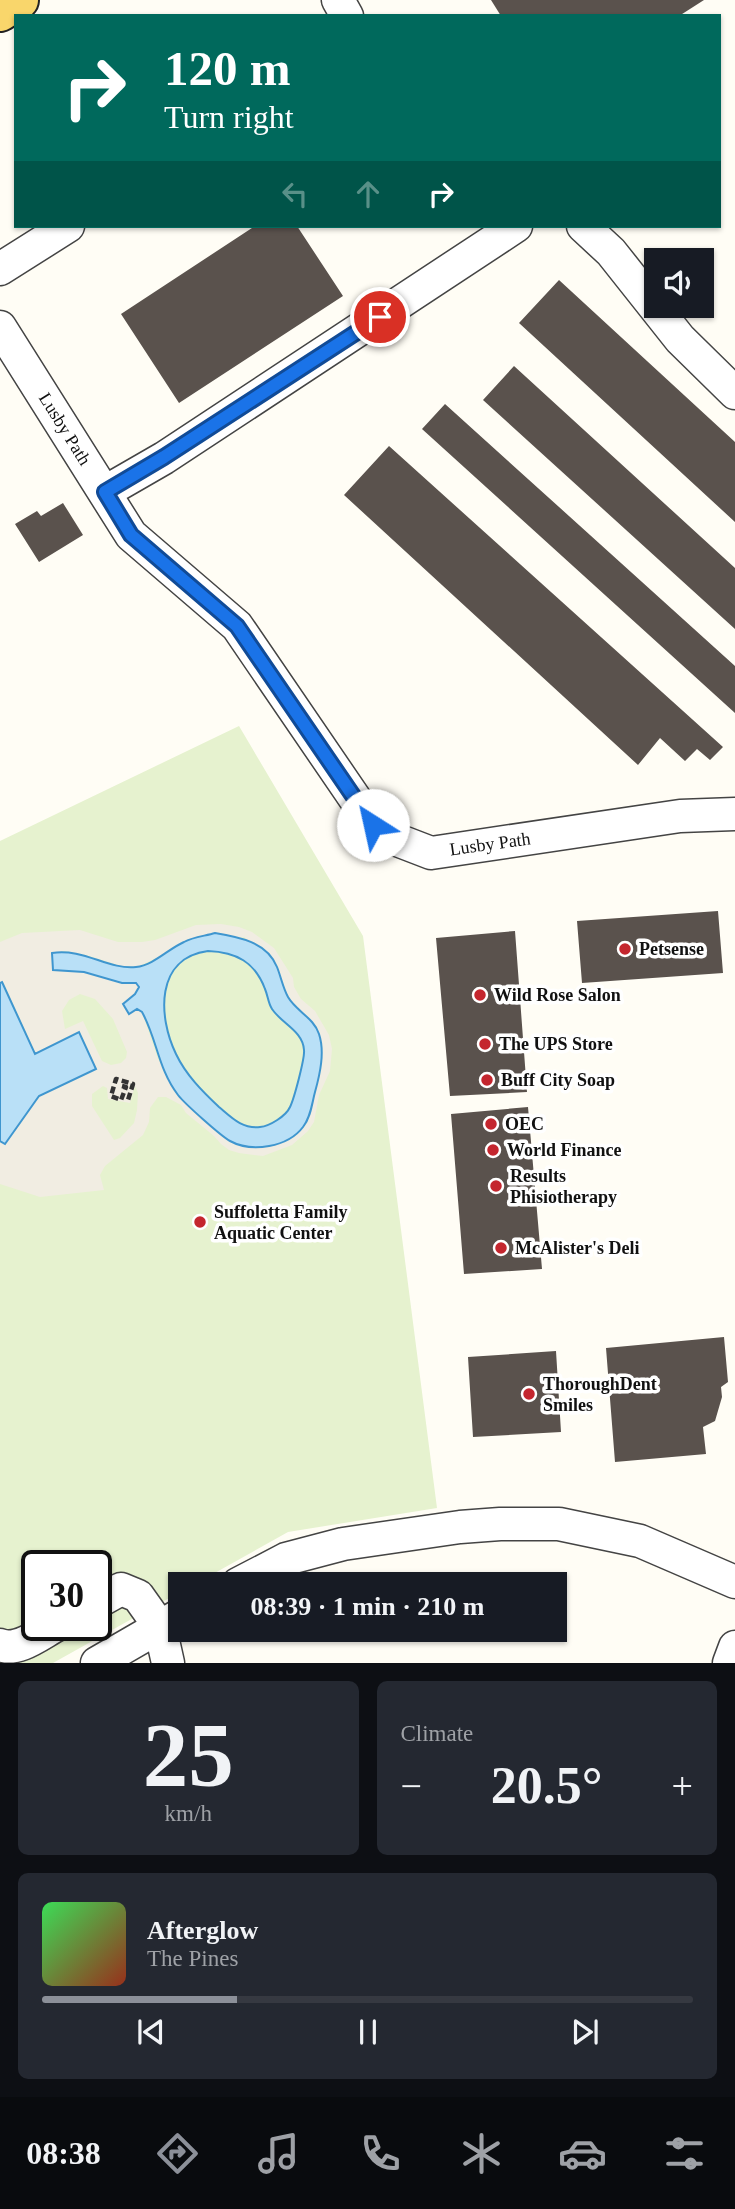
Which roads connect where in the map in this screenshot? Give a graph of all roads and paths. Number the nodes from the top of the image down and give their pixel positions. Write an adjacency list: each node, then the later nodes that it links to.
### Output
1 (19, 0): 2 (main road)
2 (0, 12)
3 (65, 228): 6 (street)
4 (513, 228): 9 (street)
5 (585, 228): 8 (street)
6 (0, 269)
7 (0, 327): 9 (street, Lusby Path)
8 (735, 393)
9 (105, 492): 10 (street, Lusby Path)
10 (735, 814)
11 (122, 1086): 12 (path)
12 (128, 1100)
13 (261, 1572): 14 (street)
14 (735, 1582)
15 (112, 1595): 16 (street)
16 (168, 1619)
17 (168, 1622): 22 (street)
18 (28, 1641): 20 (street)
19 (169, 1642): 23 (street)
20 (0, 1645)
21 (735, 1647): 24 (street)
22 (97, 1663)
23 (168, 1663)
24 (729, 1663)

